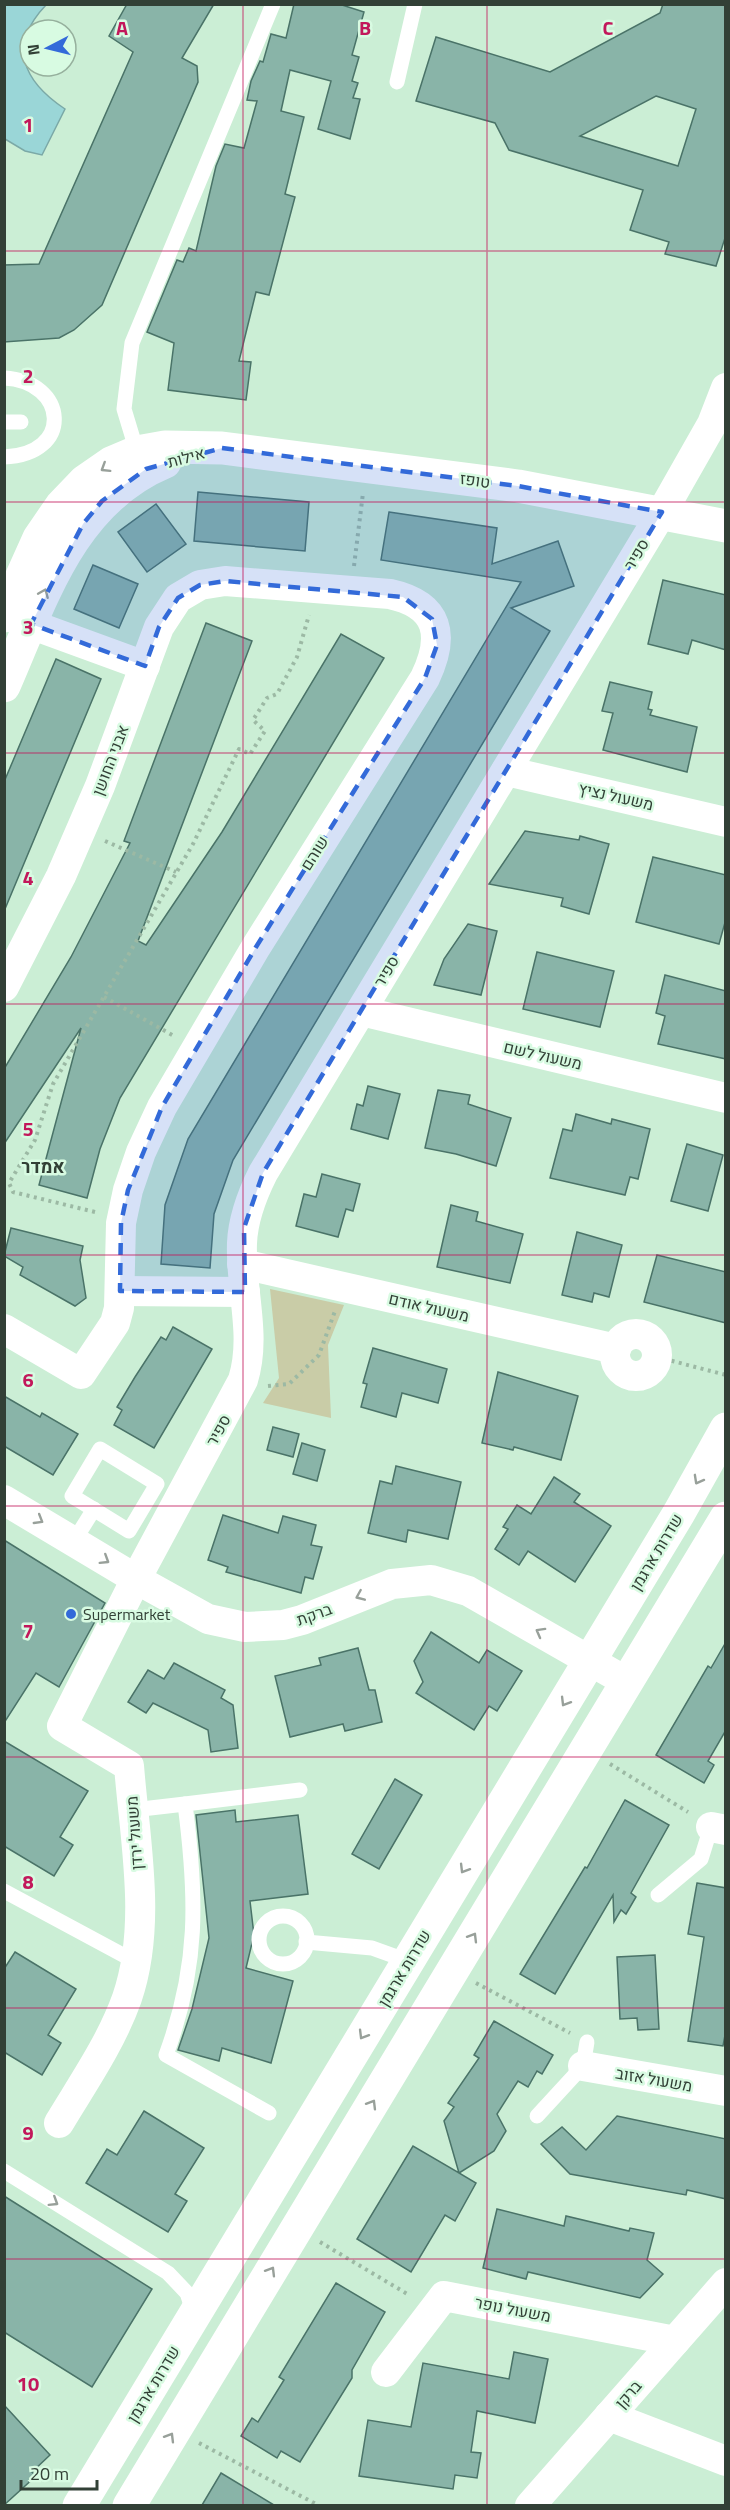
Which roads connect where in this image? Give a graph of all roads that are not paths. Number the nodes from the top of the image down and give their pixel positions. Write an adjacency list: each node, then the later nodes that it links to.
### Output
1 (273, 4): 9 (lane)
2 (415, 4): 3 (lane)
3 (397, 82)
4 (4, 378): 10 (lane)
5 (726, 388): 11 (street, ספיר)
6 (4, 422): 7 (lane)
7 (21, 422)
8 (222, 448): 9 (street, אילות); 11 (street, טופז); 13 (street, אילות, one-way to 8)
9 (138, 452): 13 (street, אילות, one-way to 13)
10 (4, 457)
11 (662, 512): 12 (street, טופז); 16 (street, ספיר)
12 (726, 526)
13 (14, 618): 14 (street); 15 (street, אילות)
14 (145, 666): 18 (street, אבני החושן); 22 (street, שוהם)
15 (4, 686)
16 (506, 771): 17 (street, משעול נציץ); 19 (street, ספיר)
17 (726, 822)
18 (4, 987)
19 (361, 1011): 20 (street, משעול לשם); 21 (street, ספיר)
20 (726, 1098)
21 (244, 1278): 22 (street); 24 (street, משעול אודם); 30 (street, ספיר)
22 (120, 1292): 23 (street)
23 (4, 1329)
24 (657, 1356)
25 (726, 1429): 31 (street, שדרות ארגמן, one-way to 31)
26 (4, 1500): 29 (street, ברקת, one-way to 29)
27 (94, 1509): 27 (lane); 29 (lane)
28 (726, 1518): 32 (street)
29 (74, 1541): 30 (street, ברקת, one-way to 30)
30 (136, 1579): 31 (street, ברקת, one-way to 30); 35 (street, משעול ירדן)
31 (590, 1661): 32 (street, ברקת); 40 (street, שדרות ארגמן, one-way to 40)
32 (627, 1682): 55 (street, one-way to 32)
33 (300, 1790): 34 (lane)
34 (184, 1804): 35 (lane); 44 (lane)
35 (133, 1810): 41 (street, משעול ירדן)
36 (718, 1829): 38 (lane)
37 (4, 1891): 41 (lane)
38 (658, 1895)
39 (306, 1942): 40 (lane)
40 (408, 1961): 49 (street, שדרות ארגמן, one-way to 49)
41 (136, 1962): 46 (street, משעול ירדן)
42 (585, 2054): 43 (street, משעול אזוב); 45 (lane)
43 (726, 2091)
44 (269, 2113)
45 (537, 2116)
46 (59, 2123)
47 (4, 2171): 49 (lane, one-way to 49)
48 (726, 2283): 50 (street, ברקן)
49 (194, 2316): 54 (street, שדרות ארגמן)
50 (675, 2341): 51 (street, משעול נופר); 52 (street, ברקן)
51 (386, 2372)
52 (609, 2416): 53 (street); 56 (street, ברקן)
53 (726, 2462)
54 (79, 2505)
55 (129, 2505)
56 (530, 2505)

